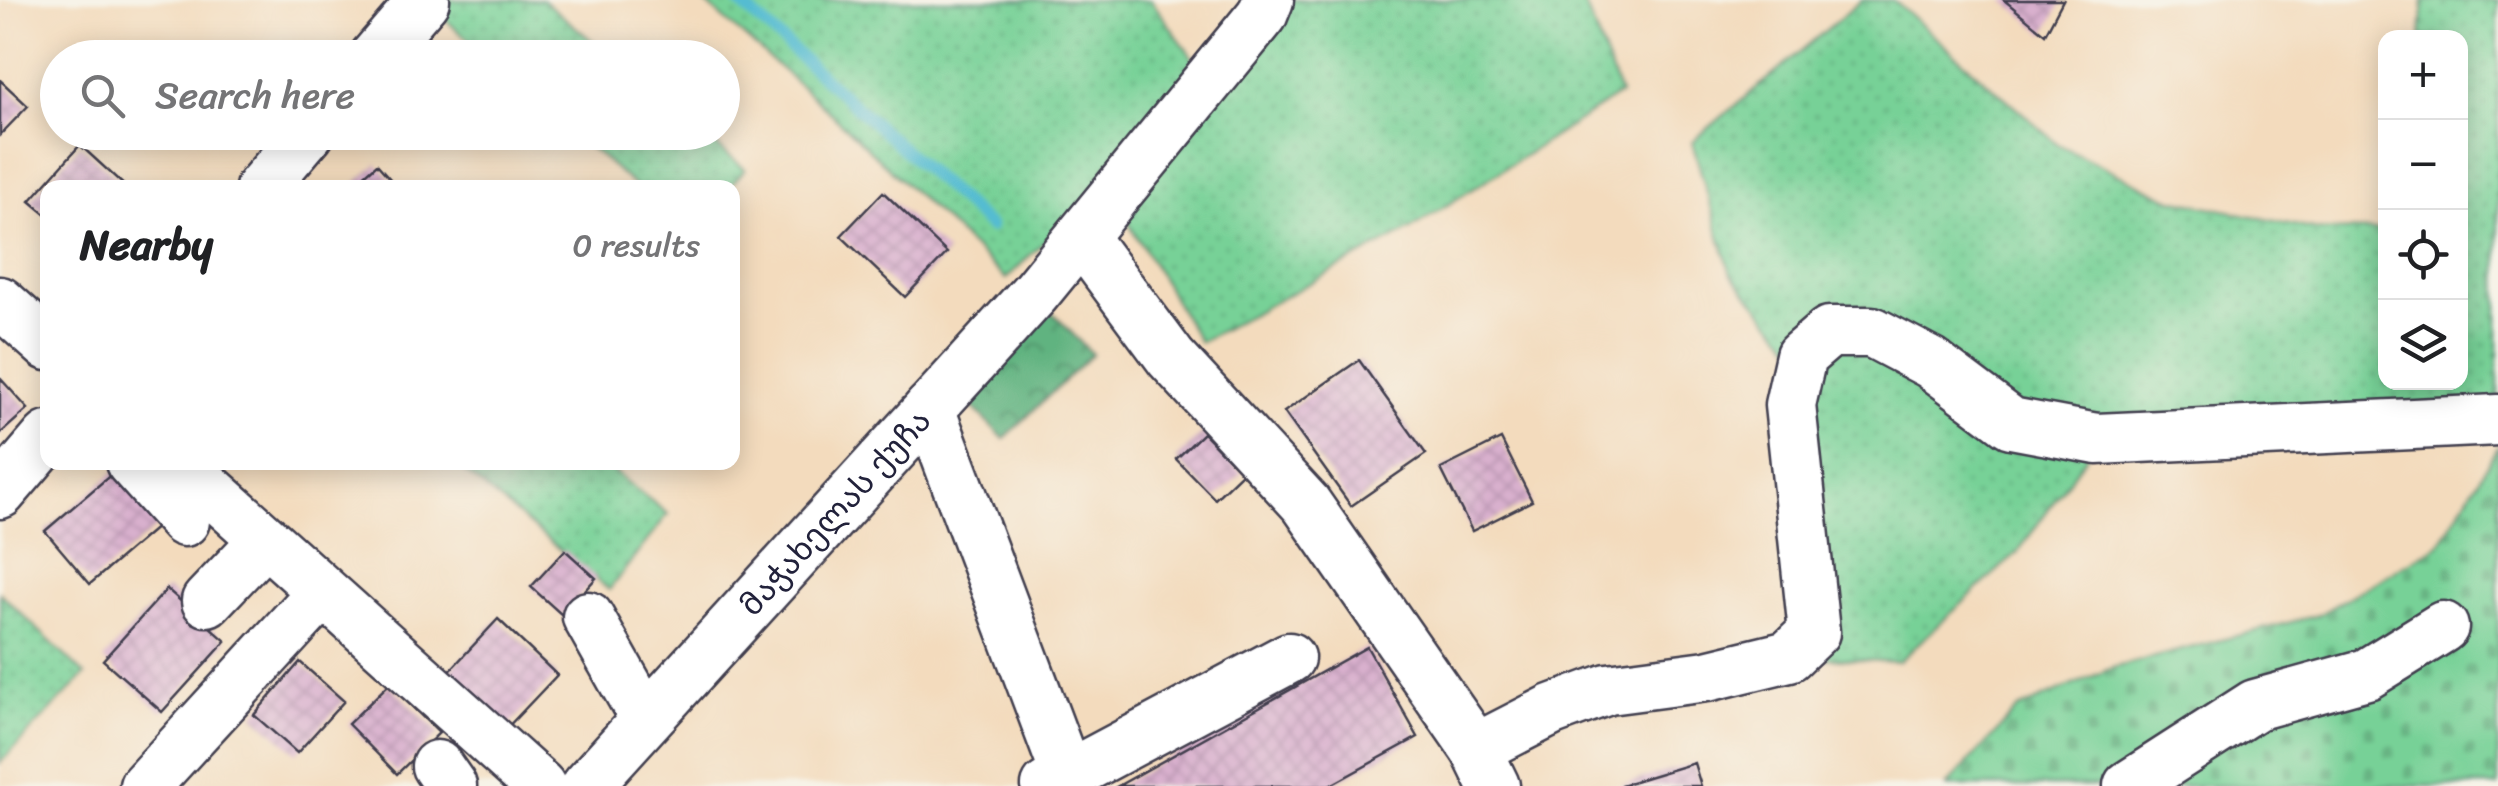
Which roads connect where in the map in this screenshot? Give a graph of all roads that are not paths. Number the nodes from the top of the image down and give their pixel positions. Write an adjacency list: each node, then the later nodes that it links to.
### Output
1 (424, 0): 3 (street)
2 (1268, 0): 6 (street, მაჭახელას ქუჩა)
3 (390, 40)
4 (294, 150): 5 (street)
5 (268, 180)
6 (1082, 238): 9 (street, მაჭახელას ქუჩა); 23 (street)
7 (0, 302): 8 (street)
8 (40, 337)
9 (929, 409): 22 (street, მაჭახელას ქუჩა); 24 (street)
10 (2498, 420): 23 (street)
11 (40, 446): 14 (street)
12 (138, 470): 15 (street)
13 (188, 470): 16 (street)
14 (0, 493)
15 (184, 521)
16 (265, 540): 17 (street); 18 (street)
17 (323, 592): 25 (street); 26 (street)
18 (206, 601)
19 (588, 617): 22 (street)
20 (2443, 627): 28 (street)
21 (1289, 658): 24 (street)
22 (645, 718): 27 (street, მაჭახელას ქუჩა)
23 (1485, 768)
24 (1057, 781)
25 (145, 786)
26 (540, 786)
27 (586, 786)
28 (2129, 786)

